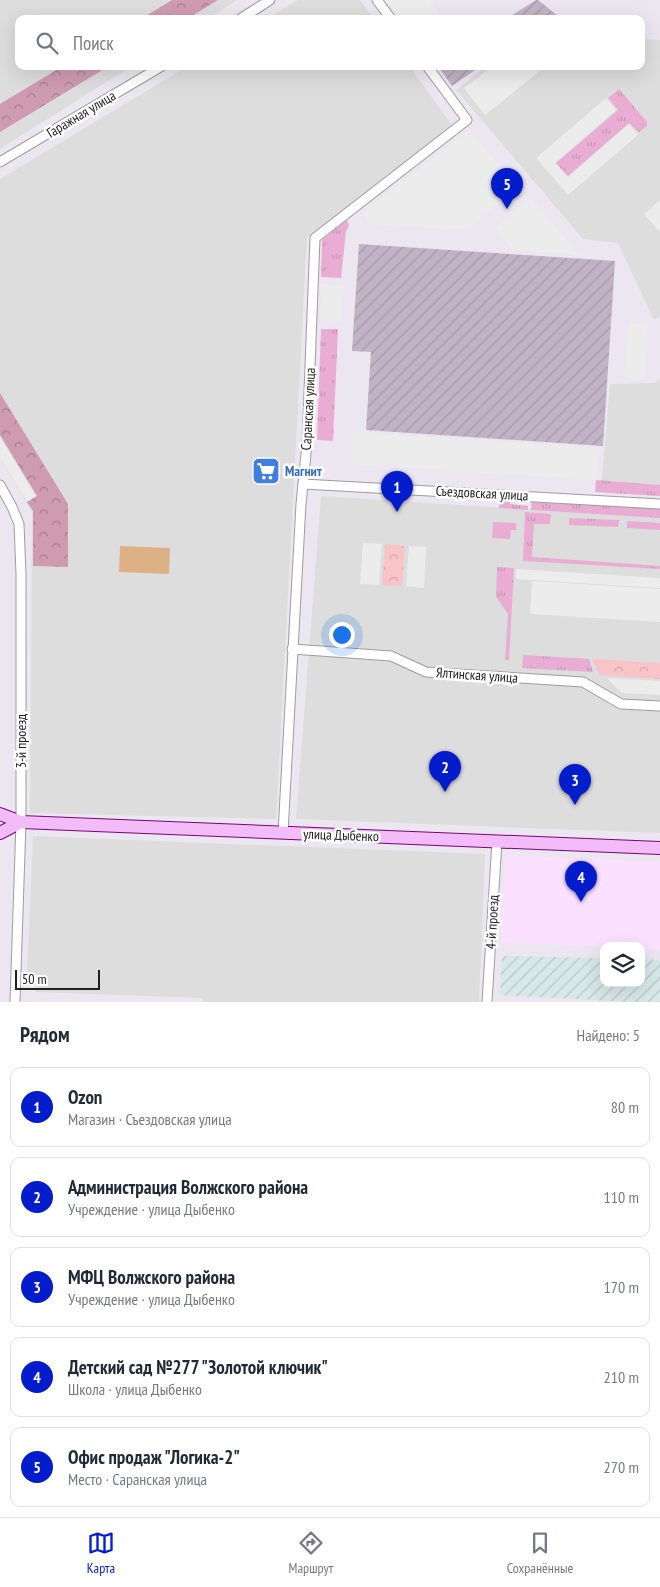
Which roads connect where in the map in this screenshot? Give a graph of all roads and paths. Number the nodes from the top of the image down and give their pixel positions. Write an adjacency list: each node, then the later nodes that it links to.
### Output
1 (270, 0): 3 (street)
2 (376, 0): 4 (street)
3 (246, 15)
4 (388, 15)
5 (155, 70): 7 (street, Гаражная улица)
6 (429, 70): 8 (street, Саранская улица)
7 (0, 162)
8 (303, 484): 10 (street, Съездовская улица); 11 (street, Саранская улица)
9 (0, 485): 14 (street, 3-й проезд)
10 (660, 504)
11 (292, 649): 12 (street, Ялтинская улица); 15 (street, Саранская улица)
12 (660, 706)
13 (1, 814): 14 (main road, улица Дыбенко); 16 (main road)
14 (21, 822): 15 (main road, улица Дыбенко); 16 (main road); 19 (street, 3-й проезд)
15 (283, 832): 17 (main road, улица Дыбенко)
16 (1, 833)
17 (497, 841): 18 (main road, улица Дыбенко); 20 (street, 4-й проезд)
18 (660, 848)
19 (15, 1002)
20 (487, 1002)

